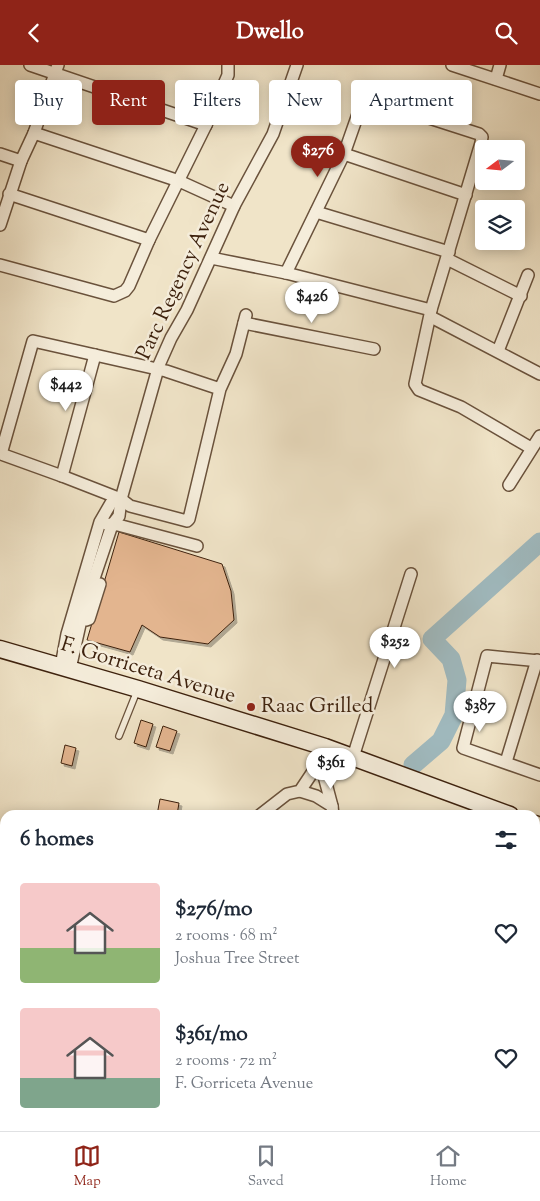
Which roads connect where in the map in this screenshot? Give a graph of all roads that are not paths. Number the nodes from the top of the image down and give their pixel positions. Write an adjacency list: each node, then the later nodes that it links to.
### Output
1 (30, 65): 6 (street)
2 (228, 65): 8 (street)
3 (298, 65): 19 (street, Parc Regency Avenue)
4 (452, 65): 7 (street)
5 (500, 65): 7 (street)
6 (57, 69): 10 (street); 12 (street)
7 (496, 79): 9 (street)
8 (226, 80)
9 (540, 94)
10 (175, 113)
11 (206, 125): 16 (street)
12 (34, 133): 15 (street); 16 (street)
13 (0, 154): 15 (street)
14 (344, 154): 18 (street); 18 (street); 20 (street)
15 (21, 161): 17 (street)
16 (179, 181): 19 (street); 22 (street)
17 (9, 194): 21 (street); 22 (street)
18 (466, 195): 23 (street)
19 (234, 206): 24 (street, Parc Regency Avenue)
20 (316, 212): 23 (street); 26 (street)
21 (0, 225)
22 (149, 240): 25 (street)
23 (448, 255): 28 (street); 29 (street)
24 (211, 257): 26 (street); 33 (street, Parc Regency Avenue)
25 (0, 265)
26 (286, 273): 29 (street)
27 (528, 275): 28 (street)
28 (520, 296): 31 (street)
29 (431, 314): 31 (street); 37 (street)
30 (374, 349): 35 (street)
31 (498, 351): 34 (street)
32 (95, 355): 33 (street); 38 (street); 38 (street)
33 (159, 369): 35 (street); 40 (street, Parc Regency Avenue)
34 (540, 374)
35 (220, 389): 40 (street)
36 (540, 436): 37 (street)
37 (531, 449): 39 (street)
38 (62, 476): 40 (street)
39 (508, 485)
40 (121, 499): 41 (street); 42 (street, Parc Regency Avenue)
41 (100, 523): 42 (street); 45 (street)
42 (115, 525): 43 (street); 45 (street, Parc Regency Avenue)
43 (197, 546)
44 (411, 574): 52 (street)
45 (77, 618): 48 (street)
46 (0, 649): 48 (main road, F. Gorriceta Avenue)
47 (539, 661): 53 (street); 53 (street)
48 (66, 667): 49 (main road, F. Gorriceta Avenue)
49 (138, 689): 50 (lane); 51 (main road, F. Gorriceta Avenue)
50 (119, 737)
51 (323, 754): 52 (main road, F. Gorriceta Avenue); 55 (street); 57 (street)
52 (354, 757): 58 (main road, F. Gorriceta Avenue)
53 (506, 762): 54 (street)
54 (540, 775)
55 (300, 791): 56 (street); 57 (street)
56 (266, 810)
57 (332, 810)
58 (497, 810)

